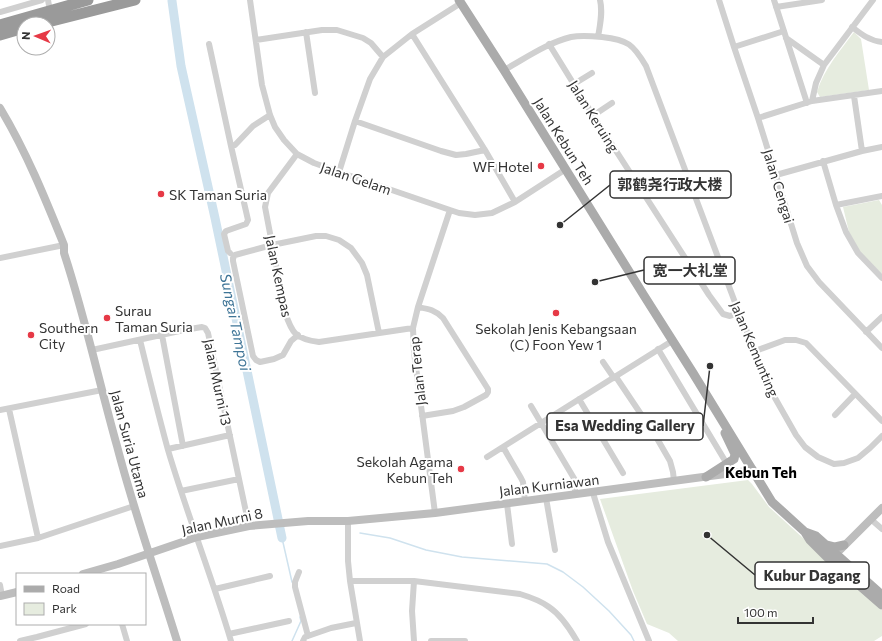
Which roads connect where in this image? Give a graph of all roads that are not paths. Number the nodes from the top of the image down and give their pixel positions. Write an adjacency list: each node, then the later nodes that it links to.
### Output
1 (42, 0): 13 (street)
2 (88, 0): 11 (highway)
3 (135, 0): 14 (highway)
4 (250, 0): 24 (street, Jalan Gelam)
5 (600, 0): 22 (street)
6 (719, 0): 28 (street, Jalan Cengai)
7 (774, 0): 12 (street)
8 (822, 0): 12 (street)
9 (873, 0): 16 (street)
10 (460, 1): 20 (street); 31 (main road, Jalan Kebun Teh)
11 (49, 5): 15 (highway)
12 (776, 7): 18 (street)
13 (1, 13)
14 (56, 20)
15 (0, 25)
16 (852, 27): 25 (street); 30 (street)
17 (16, 30): 21 (highway)
18 (784, 31): 23 (street); 28 (street)
19 (306, 32): 24 (street); 29 (street); 35 (street)
20 (412, 34): 29 (street); 47 (street)
21 (0, 35)
22 (598, 37): 27 (street, Jalan Kemunting); 64 (street, Jalan Kemunting)
23 (786, 38): 30 (street); 37 (street)
24 (256, 40): 41 (street, Jalan Gelam)
25 (882, 42)
26 (209, 44): 45 (street)
27 (549, 44): 31 (street, Jalan Kemunting); 33 (street, Jalan Keruing)
28 (734, 47): 42 (street, Jalan Cengai)
29 (383, 56): 44 (street)
30 (824, 65): 37 (street)
31 (504, 70): 51 (main road, Jalan Kebun Teh)
32 (592, 73): 33 (street)
33 (574, 84): 40 (street, Jalan Keruing)
34 (882, 91): 36 (street)
35 (315, 94)
36 (854, 96): 37 (street); 48 (street)
37 (809, 102): 42 (street)
38 (612, 103): 40 (street)
39 (0, 108): 59 (street, Jalan Suria Utama)
40 (594, 115): 64 (street, Jalan Keruing)
41 (270, 116): 45 (street); 49 (street, Jalan Gelam)
42 (758, 118): 53 (street, Jalan Cengai)
43 (0, 119): 59 (street, Jalan Suria Utama)
44 (355, 121): 47 (street); 52 (street)
45 (231, 146): 60 (street)
46 (882, 147): 48 (street)
47 (485, 150): 55 (street)
48 (862, 150): 50 (street)
49 (297, 154): 52 (street, Jalan Gelam); 58 (street, Jalan Kempas)
50 (823, 161): 53 (street); 56 (street)
51 (566, 169): 55 (street, Jalan Gelam); 72 (main road, Jalan Kebun Teh)
52 (339, 172): 57 (street, Jalan Gelam)
53 (776, 174): 67 (street, Jalan Cengai)
54 (882, 197): 56 (street)
55 (515, 202): 57 (street, Jalan Gelam)
56 (836, 205): 62 (street)
57 (450, 210): 63 (street, Jalan Terap)
58 (272, 245): 68 (street); 70 (street, Jalan Kempas); 70 (street)
59 (62, 248): 61 (street); 74 (street, Jalan Suria Utama)
60 (230, 252)
61 (0, 258)
62 (882, 278)
63 (418, 307): 66 (street, Jalan Terap); 86 (street)
64 (739, 313): 76 (street, Jalan Kemunting)
65 (882, 317): 67 (street)
66 (413, 328): 68 (street, Jalan Kempas); 86 (street, Jalan Terap)
67 (866, 332): 73 (street, Jalan Cengai)
68 (379, 333): 70 (street, Jalan Kempas)
69 (162, 335): 71 (street, Jalan Murni 13); 90 (street, Jalan Murni 13); 92 (street)
70 (298, 335)
71 (140, 340): 74 (street, Jalan Murni 13); 94 (street)
72 (672, 341): 75 (street); 89 (main road, Jalan Kebun Teh)
73 (882, 348)
74 (92, 350): 79 (street, Jalan Suria Utama)
75 (658, 350): 78 (street); 96 (street)
76 (756, 351): 80 (street); 91 (street, Jalan Kemunting)
77 (603, 362): 78 (street)
78 (615, 378): 81 (street); 101 (street)
79 (102, 390): 83 (street); 108 (street, Jalan Suria Utama)
80 (855, 394): 85 (street); 87 (street)
81 (579, 400): 88 (street); 98 (street)
82 (531, 406): 88 (street)
83 (9, 409): 84 (street); 117 (street)
84 (0, 410)
85 (835, 415)
86 (422, 416): 110 (street, Jalan Terap)
87 (882, 421)
88 (541, 424): 93 (street); 104 (street)
89 (725, 424): 96 (main road); 97 (main road, Jalan Kebun Teh)
90 (230, 435): 92 (street); 100 (street, Jalan Murni 13)
91 (882, 436)
92 (183, 446): 94 (street)
93 (503, 447): 95 (street); 106 (street)
94 (168, 449): 102 (street)
95 (487, 457)
96 (727, 464): 99 (main road)
97 (753, 470): 99 (street, Jalan Kurniawan); 121 (main road, Jalan Kebun Teh)
98 (623, 473)
99 (706, 477): 101 (street, Jalan Kurniawan)
100 (239, 479): 102 (street); 114 (street, Jalan Murni 13)
101 (674, 481): 103 (street, Jalan Kurniawan)
102 (181, 491): 116 (street)
103 (593, 493): 104 (street, Jalan Kurniawan); 156 (street)
104 (575, 495): 105 (street, Jalan Kurniawan)
105 (546, 498): 106 (street, Jalan Kurniawan); 122 (street)
106 (525, 501): 107 (street, Jalan Kurniawan)
107 (507, 504): 110 (street, Jalan Kurniawan); 118 (street)
108 (134, 506): 117 (street); 123 (street, Jalan Suria Utama)
109 (882, 508): 120 (street)
110 (434, 513): 113 (street, Jalan Kurniawan)
111 (882, 515): 112 (street)
112 (874, 522): 115 (street); 120 (street)
113 (348, 525): 114 (street, Jalan Murni 8); 131 (street)
114 (249, 526): 116 (street, Jalan Murni 8)
115 (882, 529)
116 (197, 537): 123 (street, Jalan Murni 8); 134 (street)
117 (38, 538): 119 (street)
118 (512, 544)
119 (0, 546)
120 (845, 547): 121 (main road); 124 (street); 125 (main road)
121 (824, 549): 124 (main road, Jalan Kebun Teh); 129 (main road, Jalan Kebun Teh)
122 (554, 550)
123 (149, 553): 126 (street, Jalan Murni 8); 148 (street, Jalan Suria Utama)
124 (837, 556): 125 (main road, Jalan Kebun Teh); 129 (main road)
125 (846, 563): 136 (main road, Jalan Kebun Teh)
126 (106, 571): 128 (street, Jalan Murni 8)
127 (299, 572): 145 (street)
128 (91, 573)
129 (848, 574): 138 (main road, Jalan Kebun Teh)
130 (270, 576): 134 (street)
131 (350, 581): 132 (street); 140 (street)
132 (414, 581): 151 (street); 155 (street)
133 (0, 585): 137 (street)
134 (215, 589): 143 (street)
135 (16, 592): 137 (street)
136 (882, 595)
137 (1, 596)
138 (882, 605)
139 (289, 621): 143 (street)
140 (356, 623): 145 (street); 150 (street)
141 (83, 625): 144 (street)
142 (122, 625): 147 (street)
143 (229, 634): 149 (street)
144 (38, 639): 146 (street)
145 (304, 639)
146 (20, 641)
147 (127, 641)
148 (177, 641)
149 (231, 641)
150 (360, 641)
151 (414, 641)
152 (431, 641): 153 (street)
153 (462, 641): 154 (street)
154 (465, 641)
155 (577, 641)
156 (649, 641)

